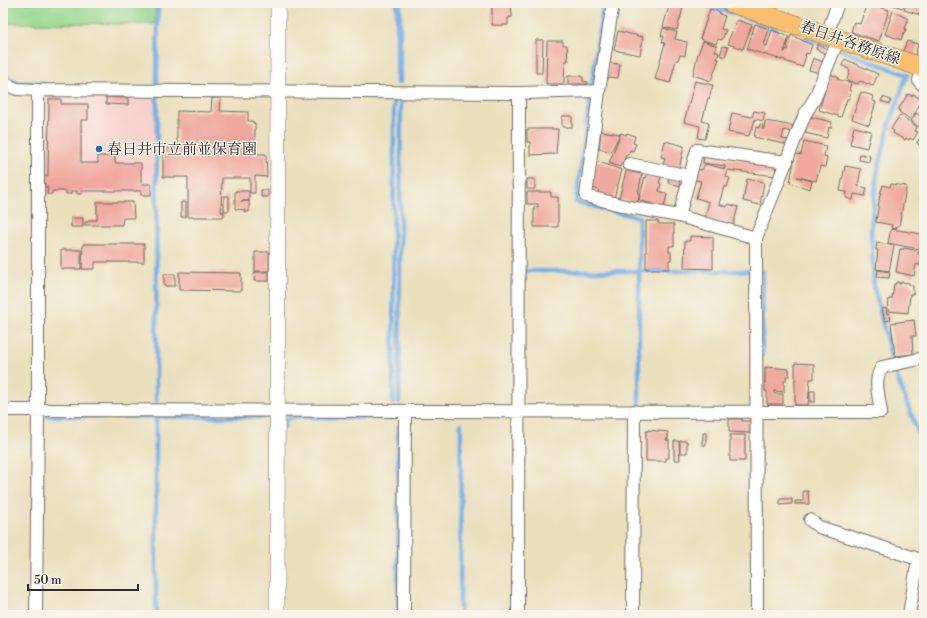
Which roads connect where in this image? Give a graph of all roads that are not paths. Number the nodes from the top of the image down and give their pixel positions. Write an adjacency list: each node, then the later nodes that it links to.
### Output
1 (278, 3): 10 (street)
2 (614, 3): 11 (street)
3 (731, 3): 5 (main road, 春日井各務原線)
4 (838, 3): 5 (street)
5 (833, 37): 6 (main road, 春日井各務原線); 13 (street)
6 (923, 68): 8 (street)
7 (3, 83): 9 (street)
8 (924, 86)
9 (38, 90): 10 (street); 20 (street)
10 (278, 91): 12 (street); 21 (street)
11 (599, 91): 12 (street); 16 (street)
12 (519, 93): 23 (street)
13 (787, 162): 15 (street); 17 (street)
14 (629, 164): 15 (street)
15 (690, 176): 16 (street)
16 (679, 216): 17 (street)
17 (756, 238): 25 (street)
18 (924, 358): 25 (street)
19 (3, 410): 20 (street)
20 (38, 410): 21 (street); 27 (street)
21 (278, 411): 22 (street); 28 (street)
22 (405, 411): 23 (street); 29 (street)
23 (518, 411): 24 (street); 30 (street)
24 (634, 411): 25 (street); 31 (street)
25 (757, 411): 32 (street)
26 (810, 520): 33 (street)
27 (36, 615)
28 (277, 615)
29 (404, 615)
30 (518, 615)
31 (633, 615)
32 (757, 615)
33 (910, 615)

